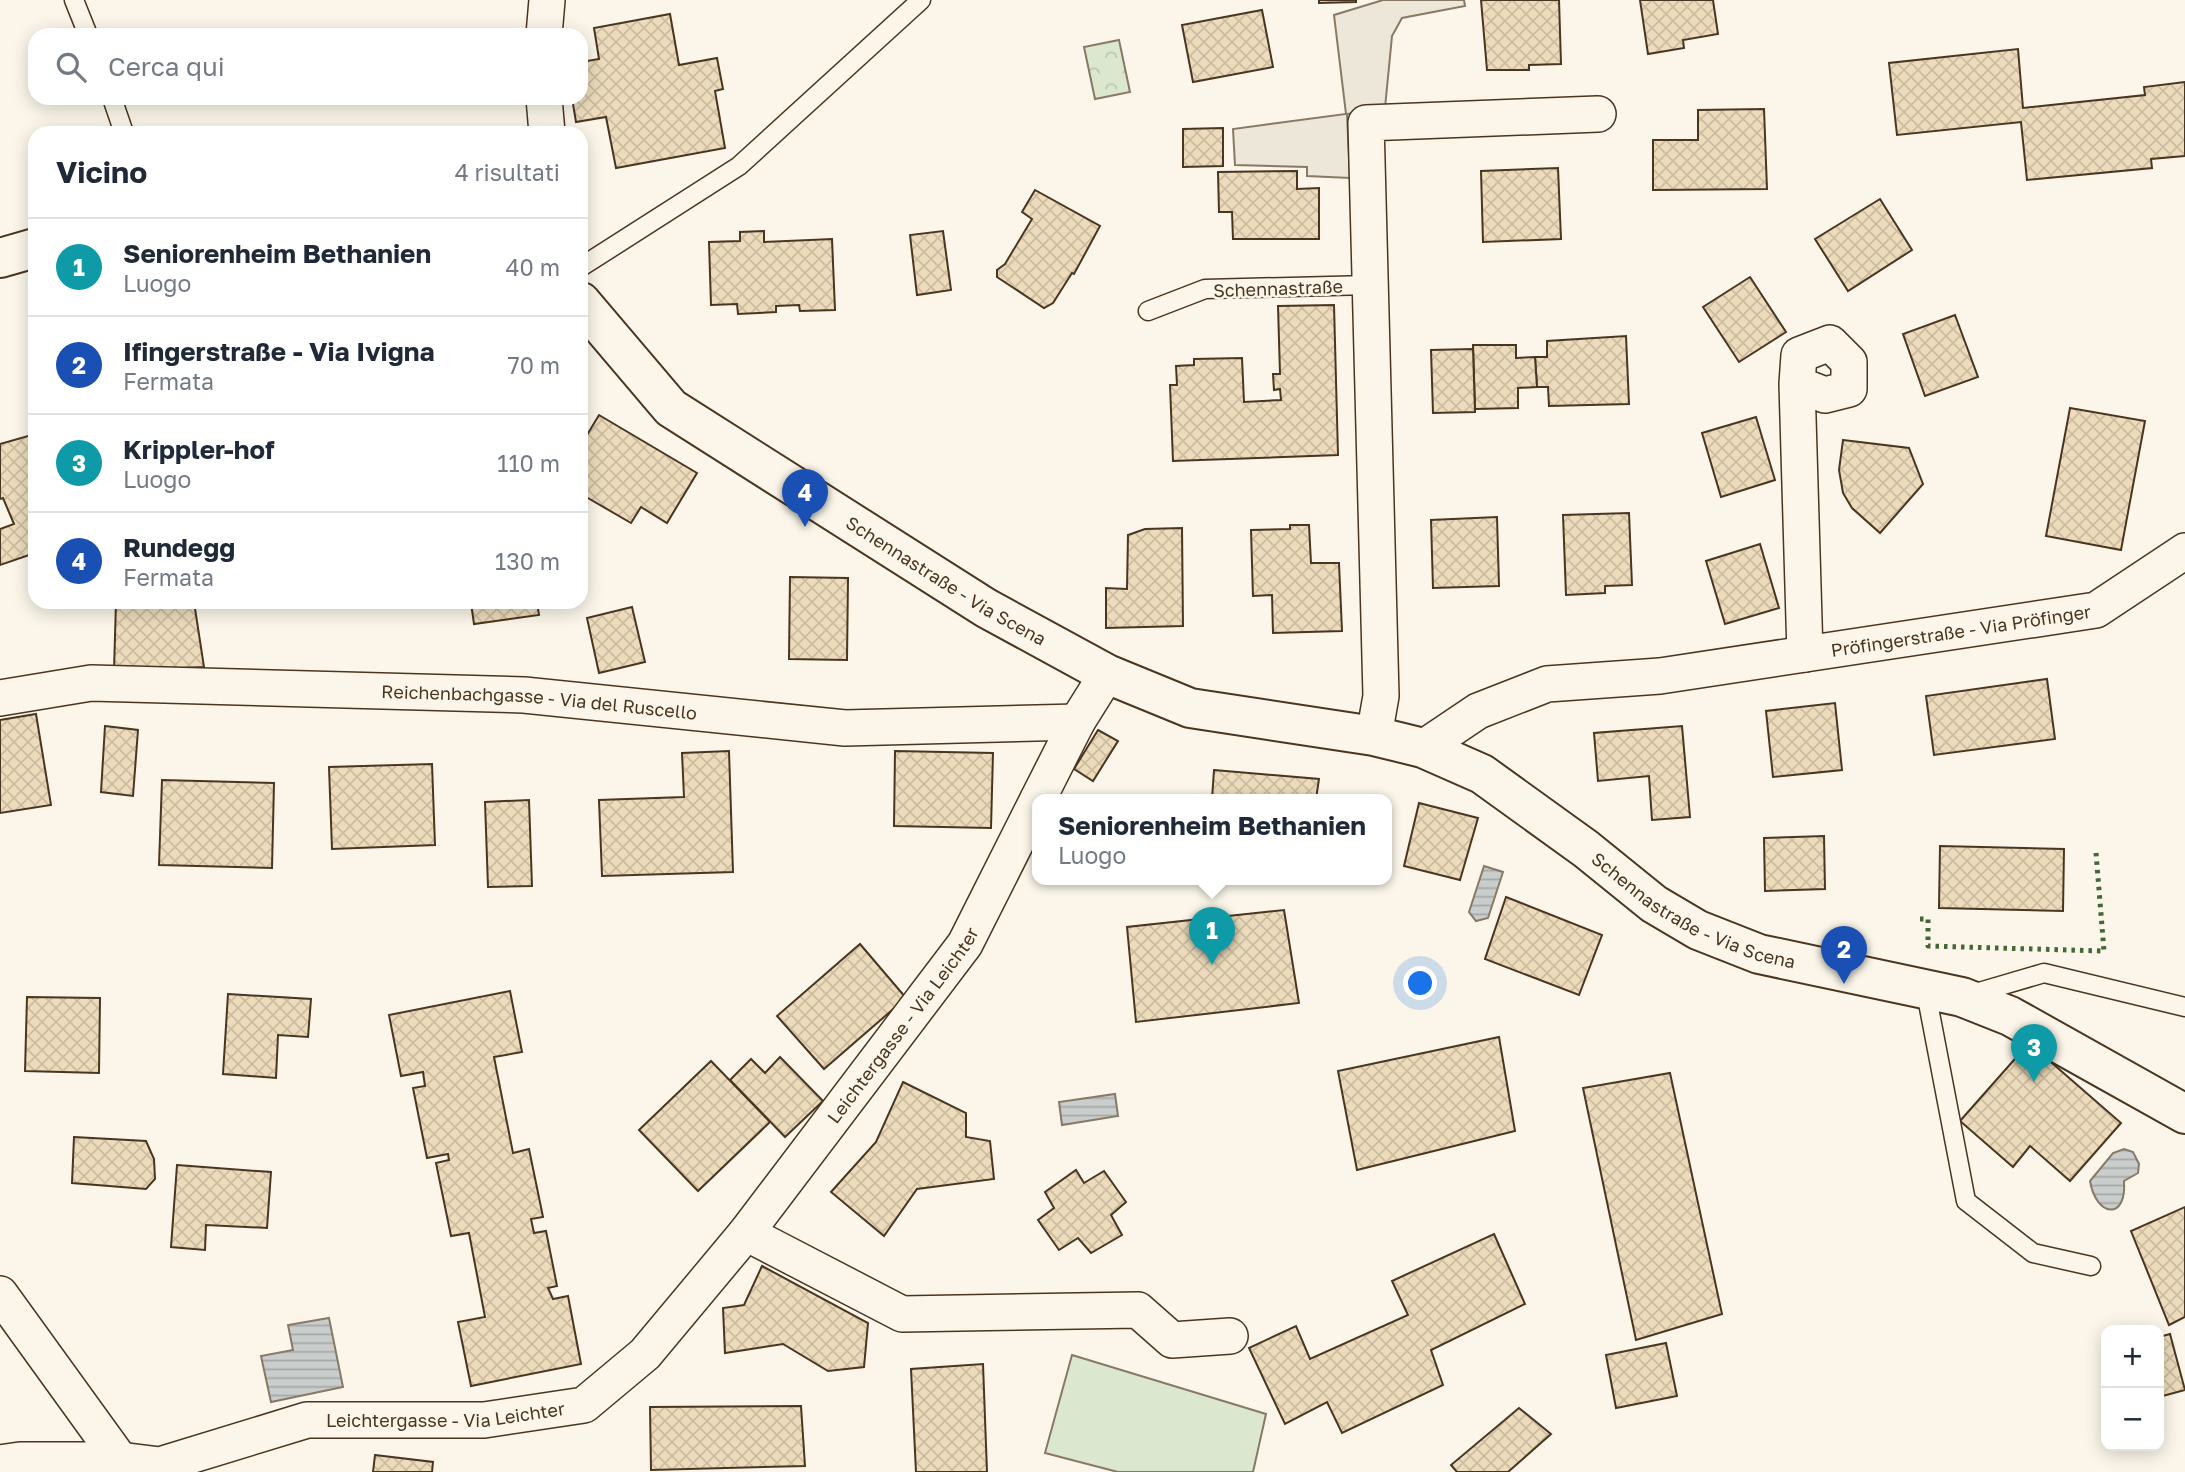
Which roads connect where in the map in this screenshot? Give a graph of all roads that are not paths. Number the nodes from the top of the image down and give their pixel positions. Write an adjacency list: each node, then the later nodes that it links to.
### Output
1 (74, 0): 4 (lane)
2 (547, 0): 5 (street)
3 (920, 0): 13 (lane)
4 (85, 28)
5 (545, 28)
6 (114, 105): 9 (lane)
7 (545, 105): 10 (street)
8 (1598, 114): 14 (street)
9 (122, 126)
10 (546, 126)
11 (28, 250): 12 (street)
12 (0, 258)
13 (588, 263)
14 (1370, 285): 16 (lane, Schennastraße); 23 (street)
15 (588, 310): 20 (street, Schennastraße - Via Scena)
16 (1148, 311)
17 (1797, 384): 19 (street, Pröfingerstraße - Via Pröfinger)
18 (2185, 551): 19 (street, Pröfingerstraße - Via Pröfinger)
19 (1805, 654): 24 (street, Pröfingerstraße - Via Pröfinger)
20 (1107, 674): 22 (street, Leichtergasse - Via Leichter); 23 (street, Schennastraße - Via Scena)
21 (0, 698): 22 (street, Reichenbachgasse - Via del Ruscello)
22 (1077, 722): 25 (street, Leichtergasse - Via Leichter)
23 (1374, 736): 24 (street, Schennastraße - Via Scena)
24 (1423, 748): 27 (street, Schennastraße - Via Scena)
25 (1041, 794)
26 (1032, 812): 31 (street, Leichtergasse - Via Leichter)
27 (1925, 987): 28 (street, Schennastraße - Via Scena); 32 (lane)
28 (1962, 997): 29 (lane); 30 (street, Schennastraße - Via Scena)
29 (2185, 1007)
30 (2185, 1114)
31 (746, 1233): 34 (street); 37 (street, Leichtergasse - Via Leichter)
32 (2091, 1266)
33 (0, 1294): 35 (street)
34 (1230, 1336)
35 (120, 1460): 36 (street, Leichtergasse - Via Leichter); 37 (street, Leichtergasse - Via Leichter)
36 (0, 1463)
37 (161, 1469)

